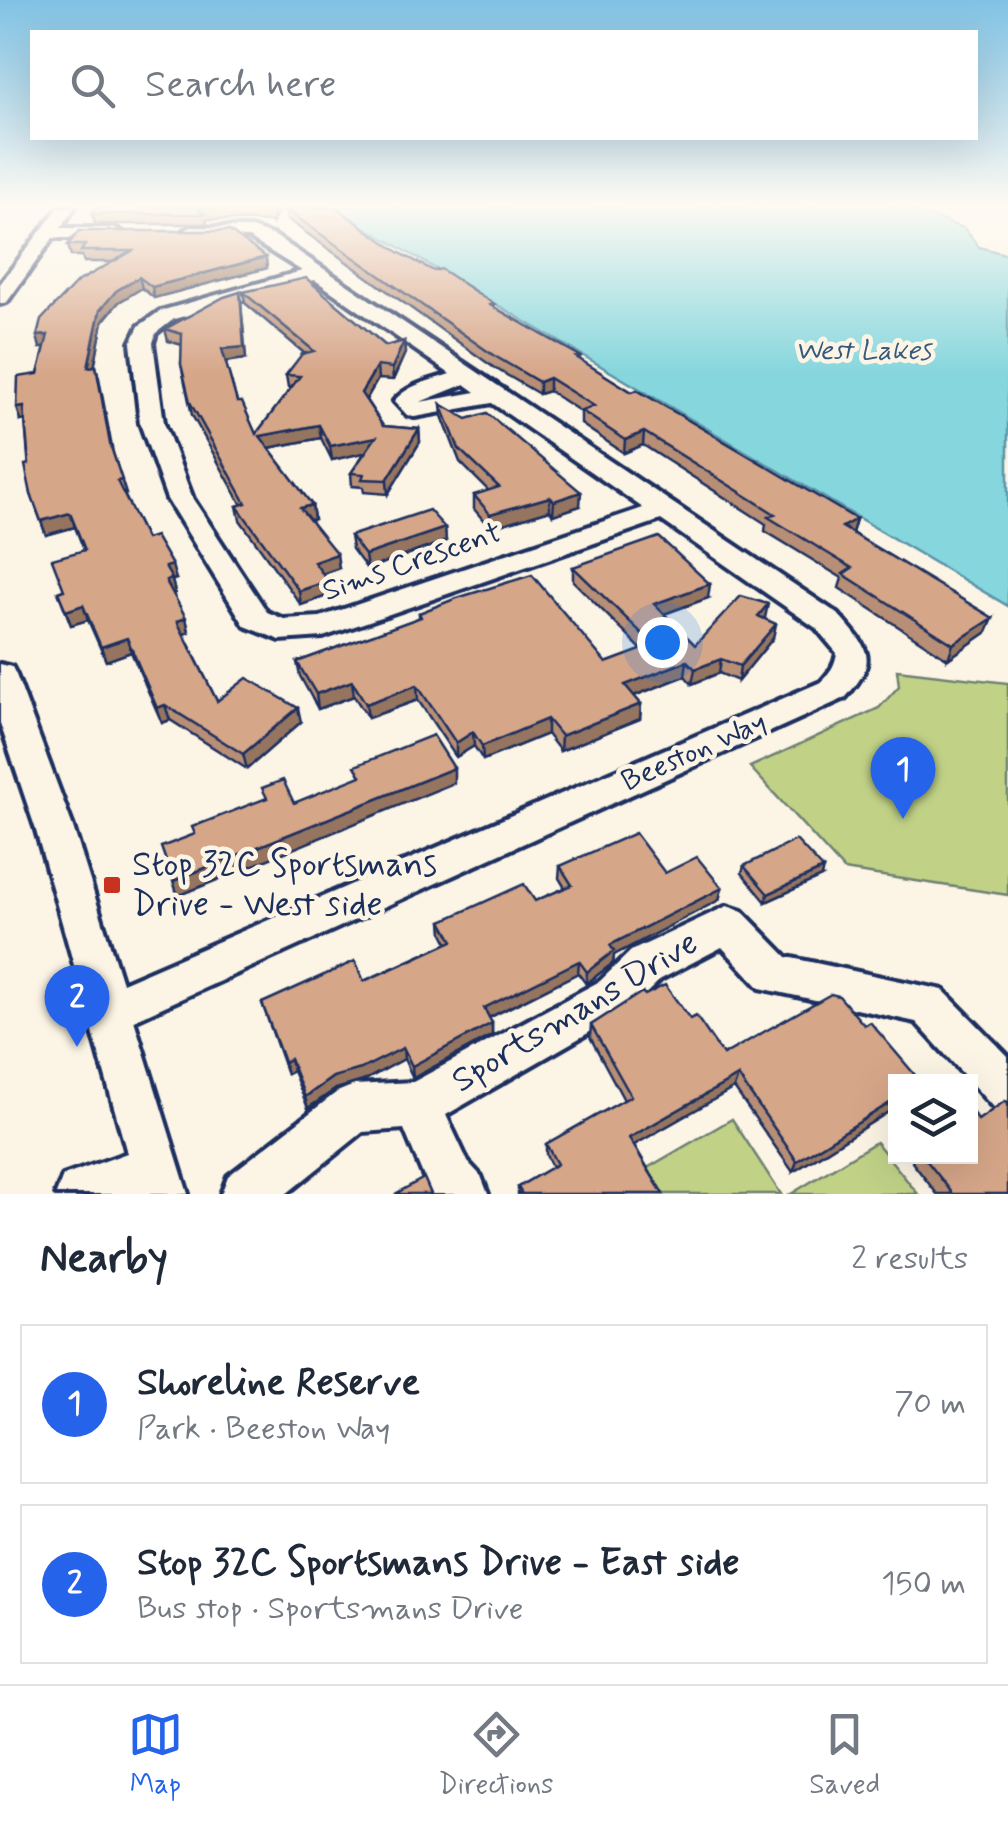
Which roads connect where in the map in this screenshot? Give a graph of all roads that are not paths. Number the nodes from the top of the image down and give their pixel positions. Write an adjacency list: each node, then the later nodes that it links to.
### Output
1 (26, 263): 4 (street)
2 (303, 263): 3 (street, Beeston Way)
3 (318, 273): 5 (street, Beeston Way); 7 (street, Sims Crescent)
4 (0, 298)
5 (468, 376): 6 (street, Beeston Way); 6 (street)
6 (496, 395): 7 (street, Beeston Way)
7 (664, 510): 10 (street, Beeston Way)
8 (0, 675): 9 (street)
9 (14, 761): 10 (street)
10 (110, 1010): 13 (street)
11 (1008, 1090): 12 (street, Sportsmans Drive)
12 (417, 1105): 15 (street, Sportsmans Drive); 16 (street)
13 (159, 1181): 14 (street)
14 (81, 1194)
15 (246, 1194)
16 (464, 1194)

